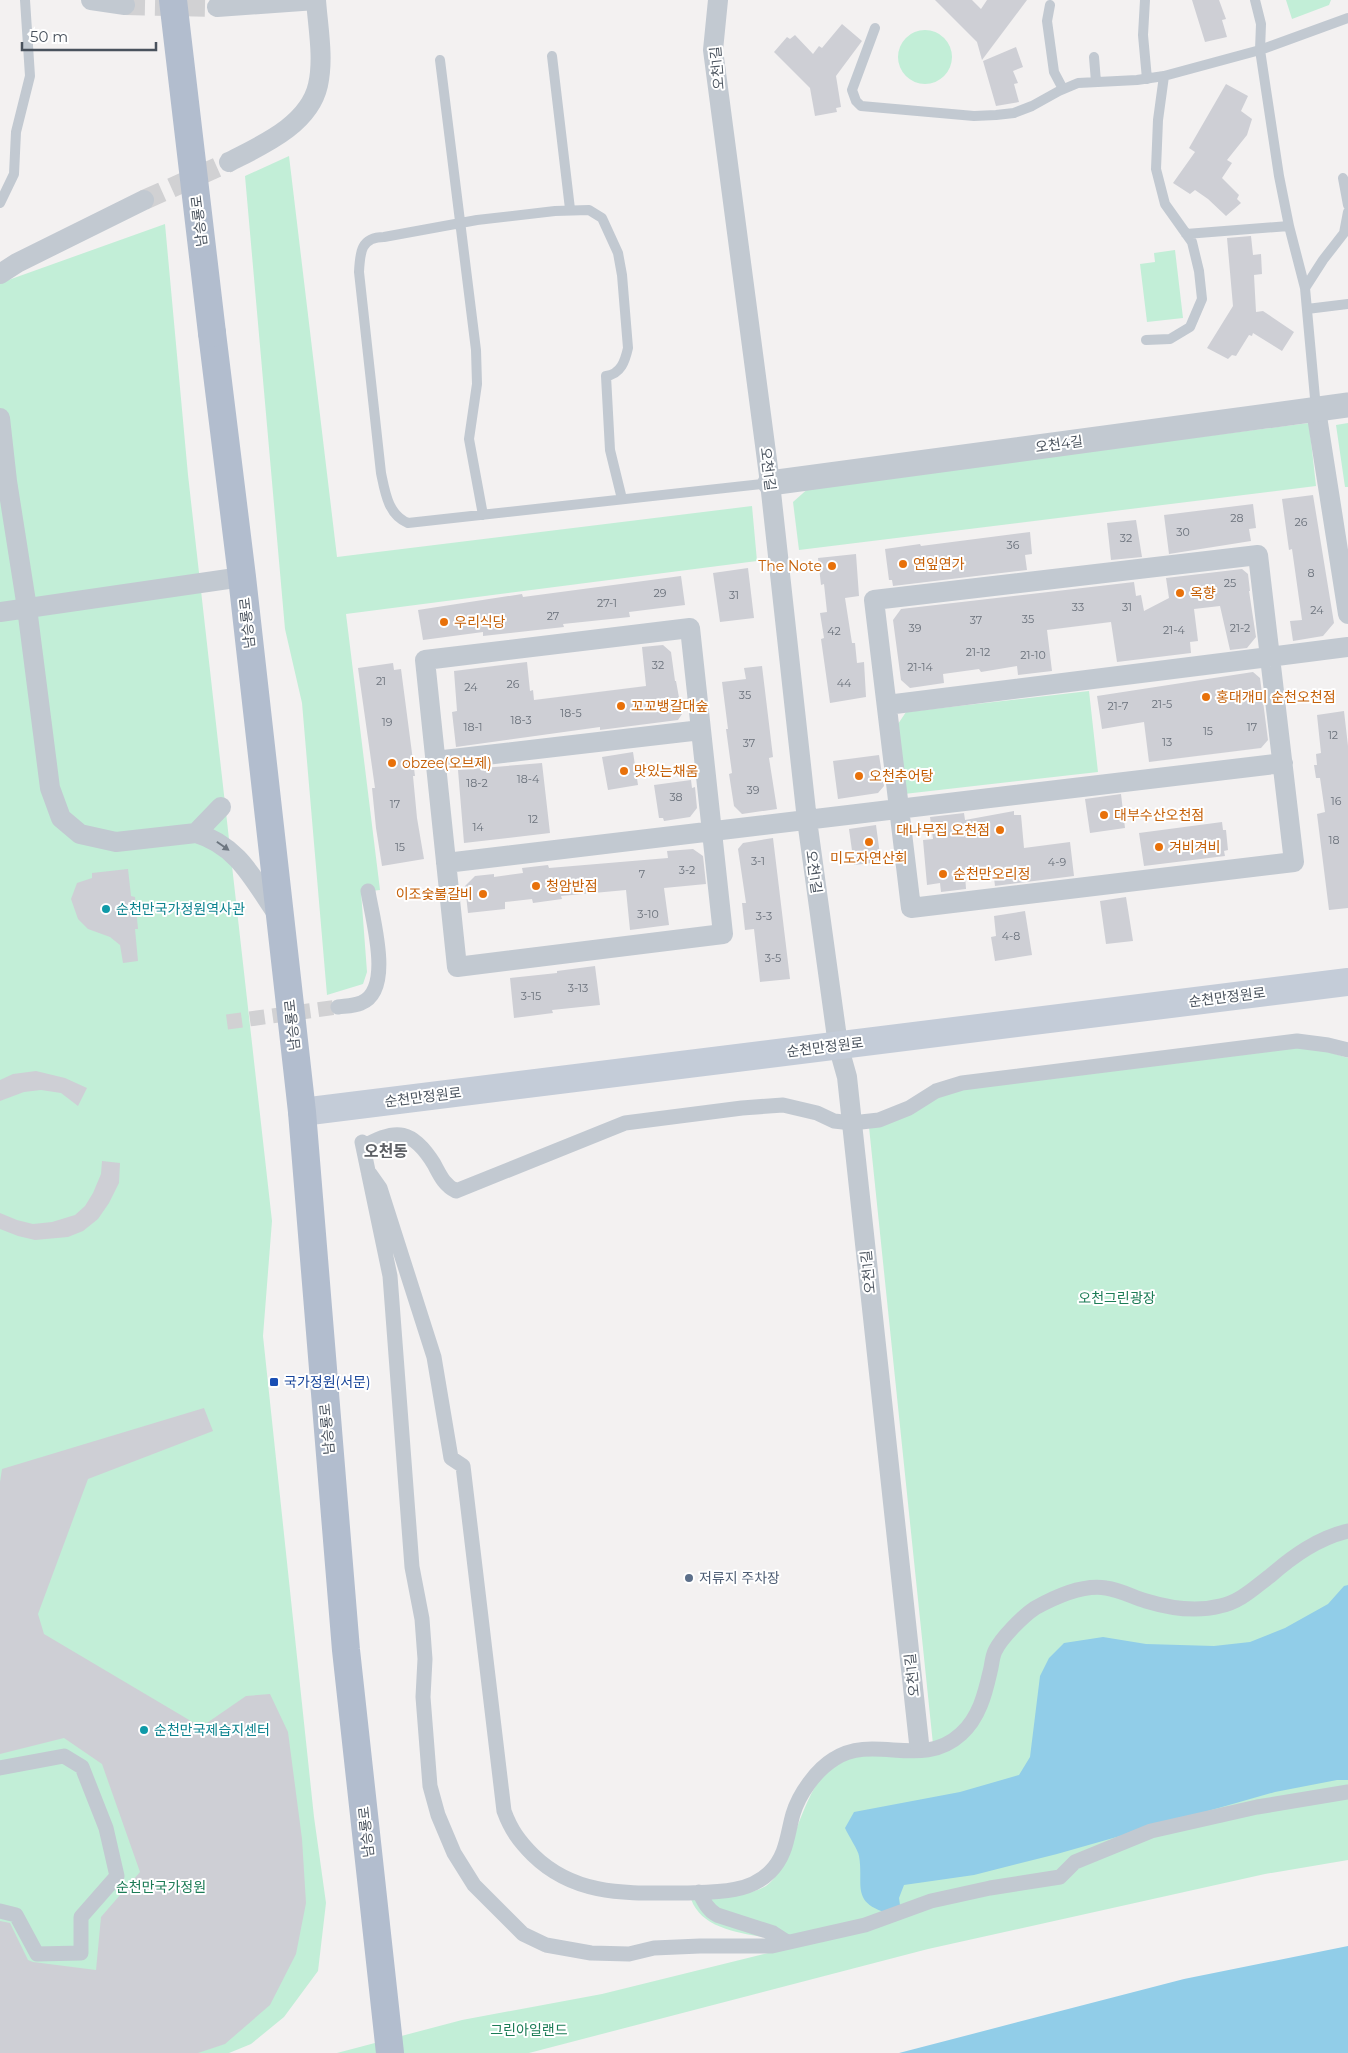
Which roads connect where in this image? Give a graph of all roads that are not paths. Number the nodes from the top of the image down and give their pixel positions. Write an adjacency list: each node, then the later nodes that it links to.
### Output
1 (25, 0): 24 (lane)
2 (91, 0): 9 (street)
3 (173, 0): 45 (main road, 남승룡로, bridge)
4 (316, 0): 8 (street); 21 (street)
5 (718, 0): 39 (street, 오천1길)
6 (1145, 0): 18 (lane)
7 (1255, 0): 13 (lane)
8 (228, 4)
9 (125, 5)
10 (1050, 5): 20 (lane)
11 (1348, 18): 13 (lane)
12 (875, 28): 20 (lane)
13 (1260, 50): 17 (lane); 29 (lane)
14 (552, 56): 26 (lane)
15 (1094, 57): 19 (lane)
16 (440, 60): 28 (lane)
17 (1164, 76): 18 (lane); 30 (lane)
18 (1147, 79): 19 (lane)
19 (1096, 82): 20 (lane)
20 (1063, 89)
21 (229, 162)
22 (1343, 178): 25 (lane)
23 (144, 200): 31 (street)
24 (0, 203)
25 (1348, 205)
26 (570, 210): 28 (lane); 41 (lane)
27 (1348, 212): 32 (lane)
28 (461, 223): 42 (lane); 42 (lane)
29 (1289, 226): 30 (lane); 32 (lane)
30 (1186, 234): 35 (lane)
31 (0, 274)
32 (1305, 288): 34 (lane)
33 (1348, 304): 34 (lane)
34 (1307, 309): 37 (lane)
35 (1146, 340)
36 (1348, 406): 37 (street, 오천4길)
37 (1316, 410): 39 (street, 오천4길); 48 (street)
38 (0, 418): 40 (street)
39 (770, 483): 41 (lane); 57 (street, 오천1길)
40 (3, 485): 44 (street)
41 (622, 499): 42 (lane)
42 (483, 515)
43 (0, 545): 44 (street)
44 (20, 566): 46 (street)
45 (242, 578): 46 (street); 62 (main road, 남승룡로)
46 (27, 608): 47 (street); 59 (street)
47 (0, 612)
48 (1348, 614)
49 (1348, 646): 50 (street)
50 (1270, 655): 51 (street); 51 (street); 54 (street)
51 (887, 705): 56 (street)
52 (700, 730): 53 (street); 53 (street); 58 (street)
53 (435, 761): 60 (street)
54 (1283, 763): 56 (street); 56 (street)
55 (221, 807): 59 (street)
56 (899, 809): 57 (street)
57 (807, 820): 58 (street); 65 (street, 오천1길)
58 (712, 831): 60 (street); 60 (street)
59 (196, 833): 62 (street, one-way to 62)
60 (446, 863)
61 (368, 891): 64 (street)
62 (280, 917): 67 (main road, 남승룡로)
63 (1348, 982): 65 (main road, 순천만정원로)
64 (338, 1007)
65 (838, 1045): 67 (main road, 순천만정원로); 68 (street, 오천1길)
66 (1348, 1050): 68 (street)
67 (302, 1112): 77 (main road, 남승룡로)
68 (852, 1123): 69 (street); 71 (street, 오천1길)
69 (368, 1171): 74 (street); 76 (street)
70 (1348, 1531): 74 (street)
71 (919, 1743)
72 (0, 1768): 75 (street)
73 (1348, 1792): 76 (street)
74 (699, 1892): 76 (street)
75 (0, 1911)
76 (787, 1942)
77 (390, 2053)

